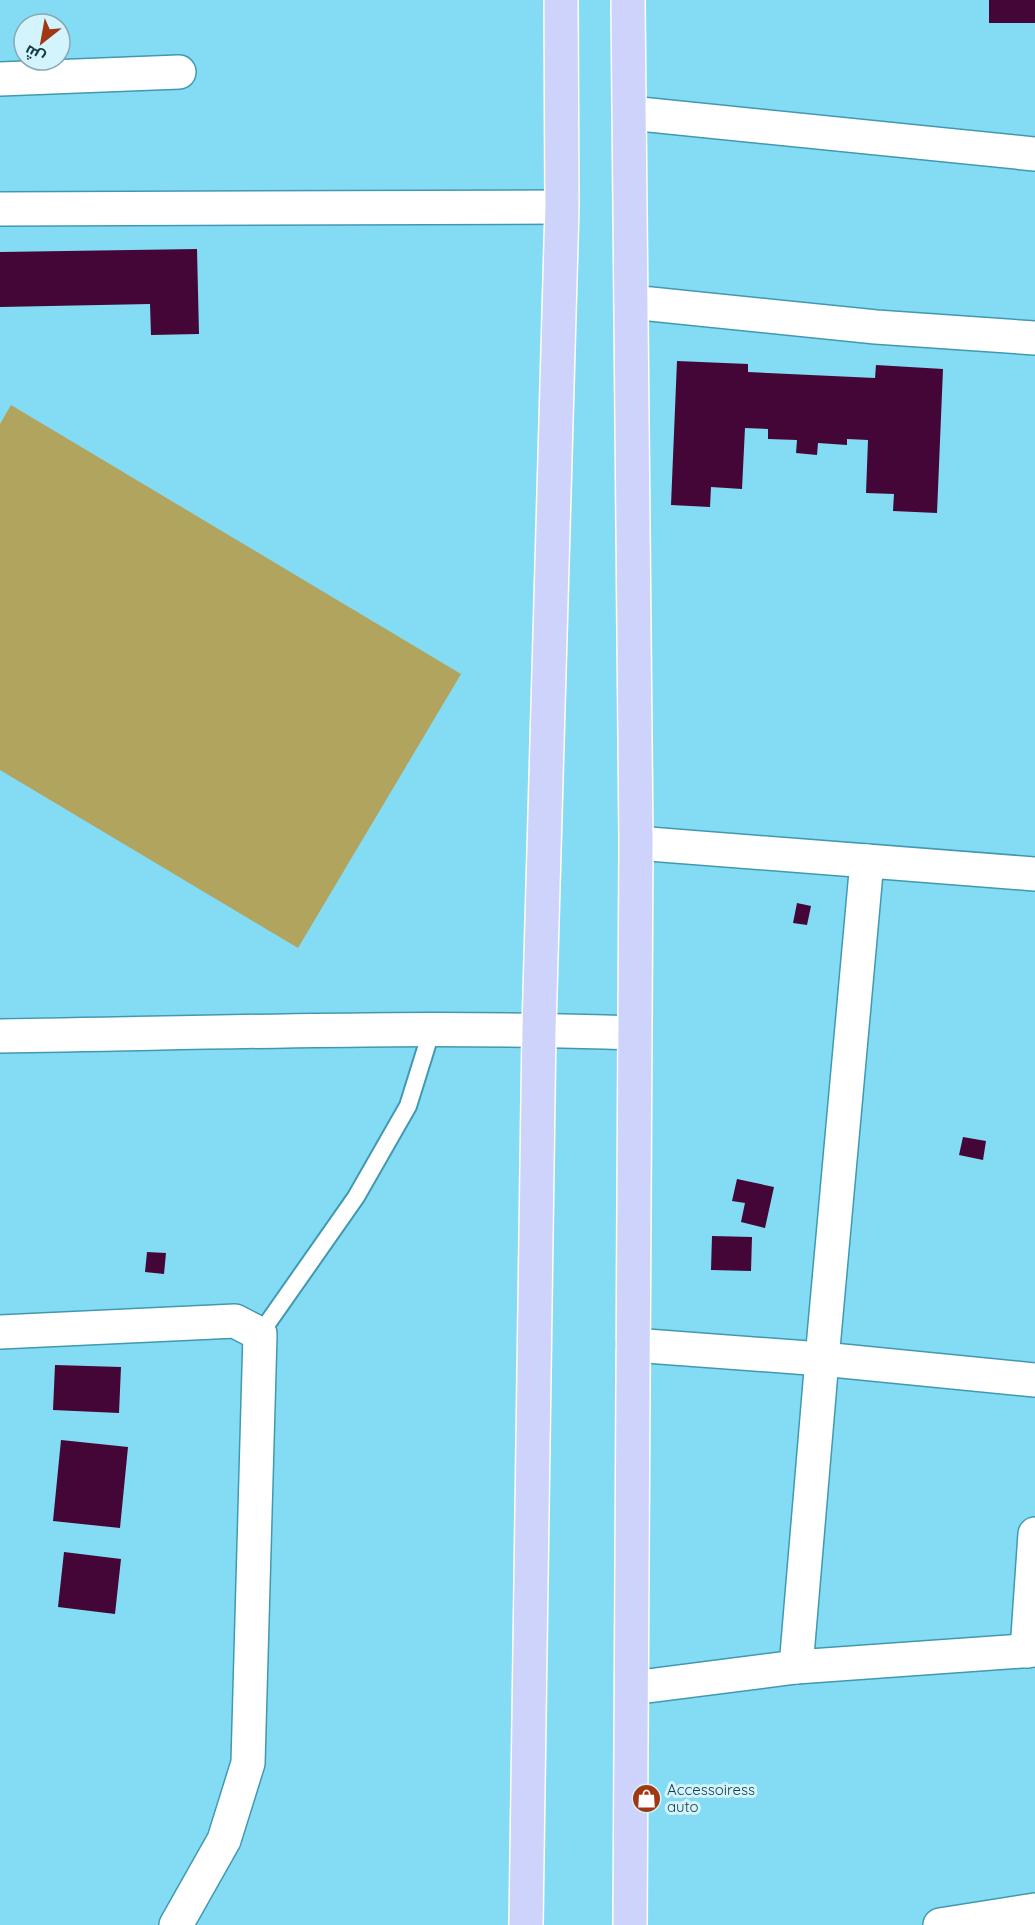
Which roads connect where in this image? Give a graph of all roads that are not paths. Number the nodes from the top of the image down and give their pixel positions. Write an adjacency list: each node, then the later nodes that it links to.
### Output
1 (561, 0): 7 (main road)
2 (628, 0): 5 (main road)
3 (179, 72): 4 (street)
4 (0, 79)
5 (630, 113): 6 (street); 9 (main road)
6 (1035, 154)
7 (562, 207): 8 (street); 15 (main road)
8 (0, 209)
9 (632, 302): 10 (street); 11 (main road)
10 (1035, 338)
11 (636, 843): 12 (street); 16 (main road)
12 (867, 861): 13 (street); 21 (street)
13 (1035, 874)
14 (432, 1029): 15 (street); 17 (street); 19 (lane)
15 (539, 1029): 16 (street); 29 (main road)
16 (635, 1033): 20 (main road)
17 (0, 1036)
18 (0, 1332): 19 (street)
19 (260, 1334): 28 (street)
20 (633, 1345): 21 (street); 26 (main road)
21 (822, 1359): 22 (street); 25 (street)
22 (1035, 1380)
23 (1035, 1534): 24 (street)
24 (1031, 1650): 25 (street)
25 (796, 1667): 26 (street)
26 (632, 1688): 30 (main road)
27 (1035, 1910): 31 (street)
28 (177, 1925)
29 (526, 1925)
30 (630, 1925)
31 (940, 1925)

